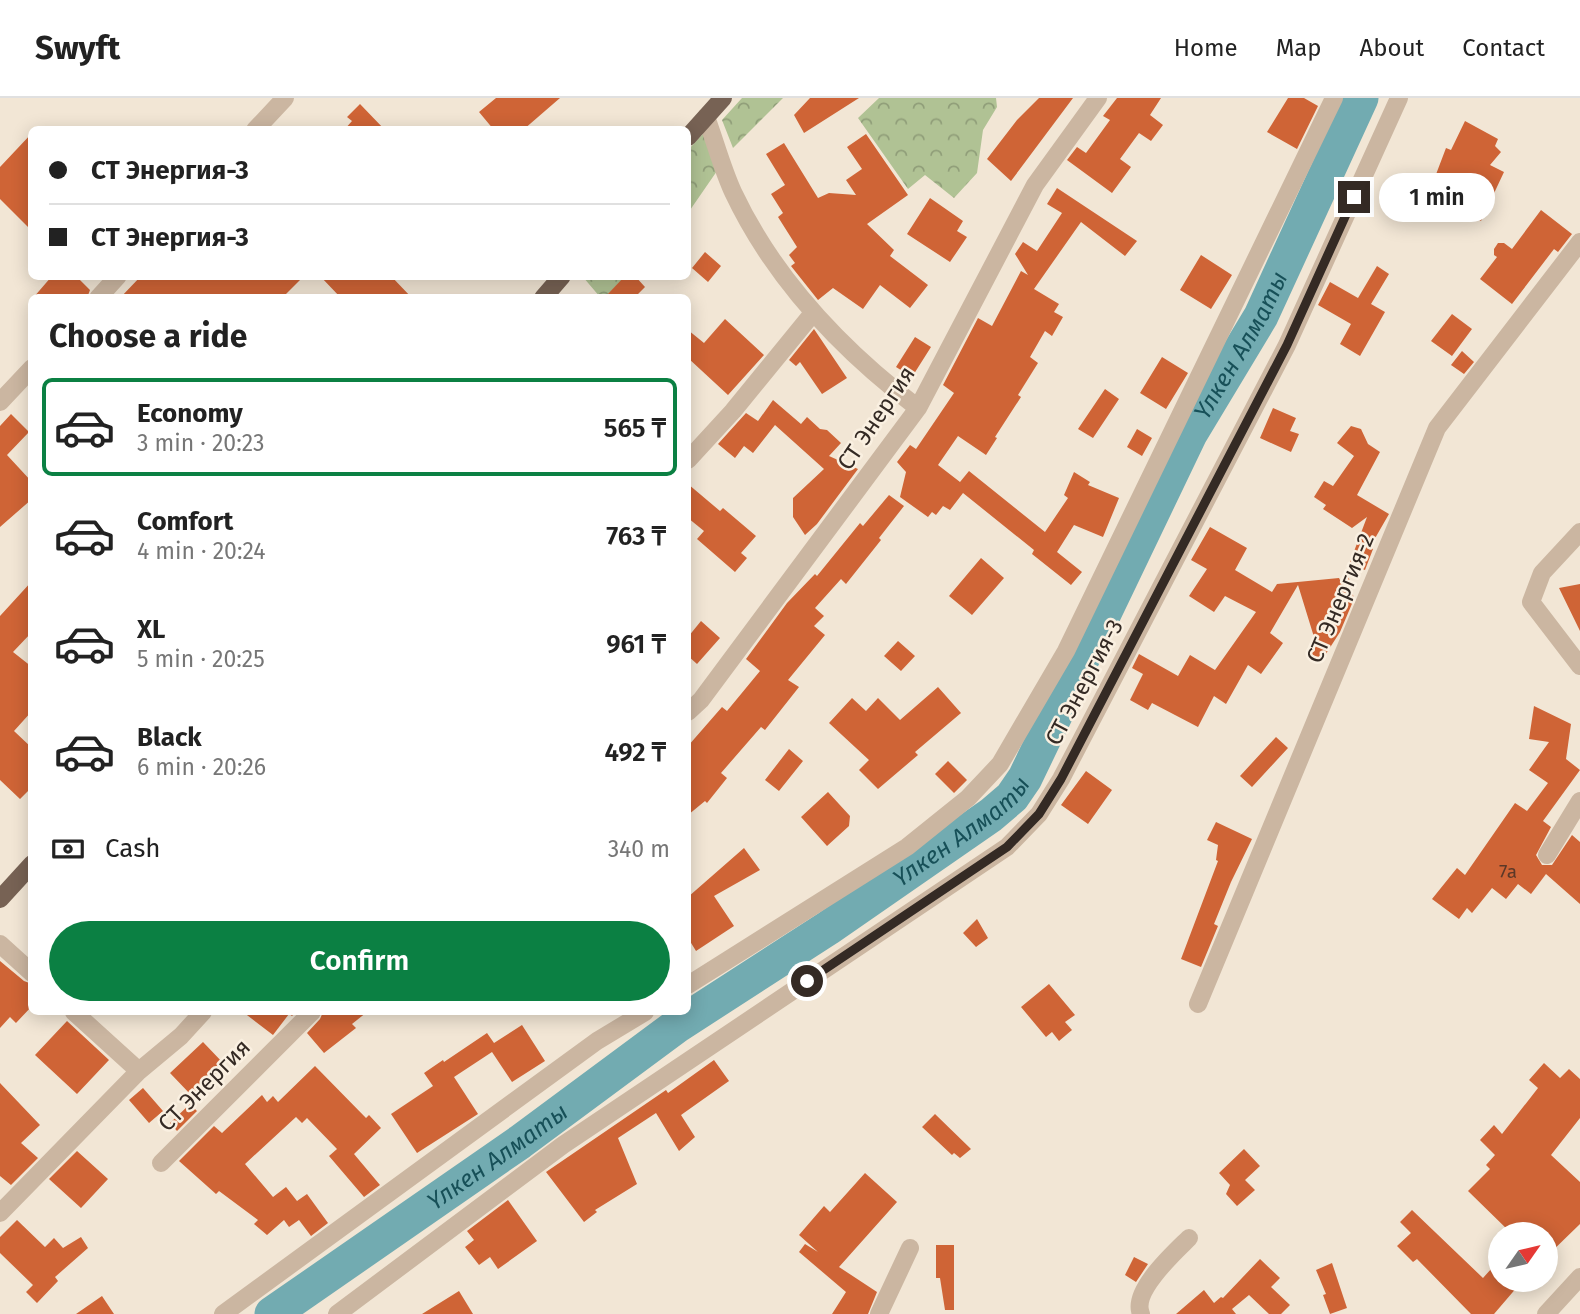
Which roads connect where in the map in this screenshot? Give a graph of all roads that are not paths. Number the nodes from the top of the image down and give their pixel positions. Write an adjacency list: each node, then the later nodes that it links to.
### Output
1 (285, 98): 7 (street)
2 (723, 98): 6 (main road)
3 (1098, 98): 17 (street, СТ Энергия)
4 (1335, 98): 28 (street)
5 (1399, 98): 41 (street, СТ Энергия-3)
6 (706, 117): 8 (main road); 14 (street)
7 (259, 126)
8 (691, 134)
9 (1580, 242): 29 (street, СТ Энергия-2)
10 (114, 280): 12 (street)
11 (559, 280): 13 (main road)
12 (102, 294)
13 (546, 294)
14 (813, 313): 17 (street); 18 (street)
15 (28, 372): 16 (street)
16 (0, 402)
17 (918, 408): 21 (street, СТ Энергия)
18 (691, 457)
19 (1580, 532): 20 (street)
20 (1580, 666)
21 (691, 709)
22 (1580, 801): 23 (street)
23 (1547, 855)
24 (28, 868): 25 (main road)
25 (0, 899)
26 (0, 944): 27 (street)
27 (28, 969)
28 (691, 983)
29 (1198, 1004)
30 (77, 1015): 34 (street)
31 (200, 1015): 34 (street)
32 (309, 1015): 35 (street, СТ Энергия)
33 (640, 1015): 40 (street)
34 (139, 1071): 36 (street)
35 (161, 1163)
36 (0, 1213)
37 (1189, 1238): 43 (street)
38 (909, 1248): 42 (street)
39 (1580, 1277): 44 (street)
40 (223, 1314)
41 (337, 1314)
42 (879, 1314)
43 (1141, 1314)
44 (1546, 1314)

